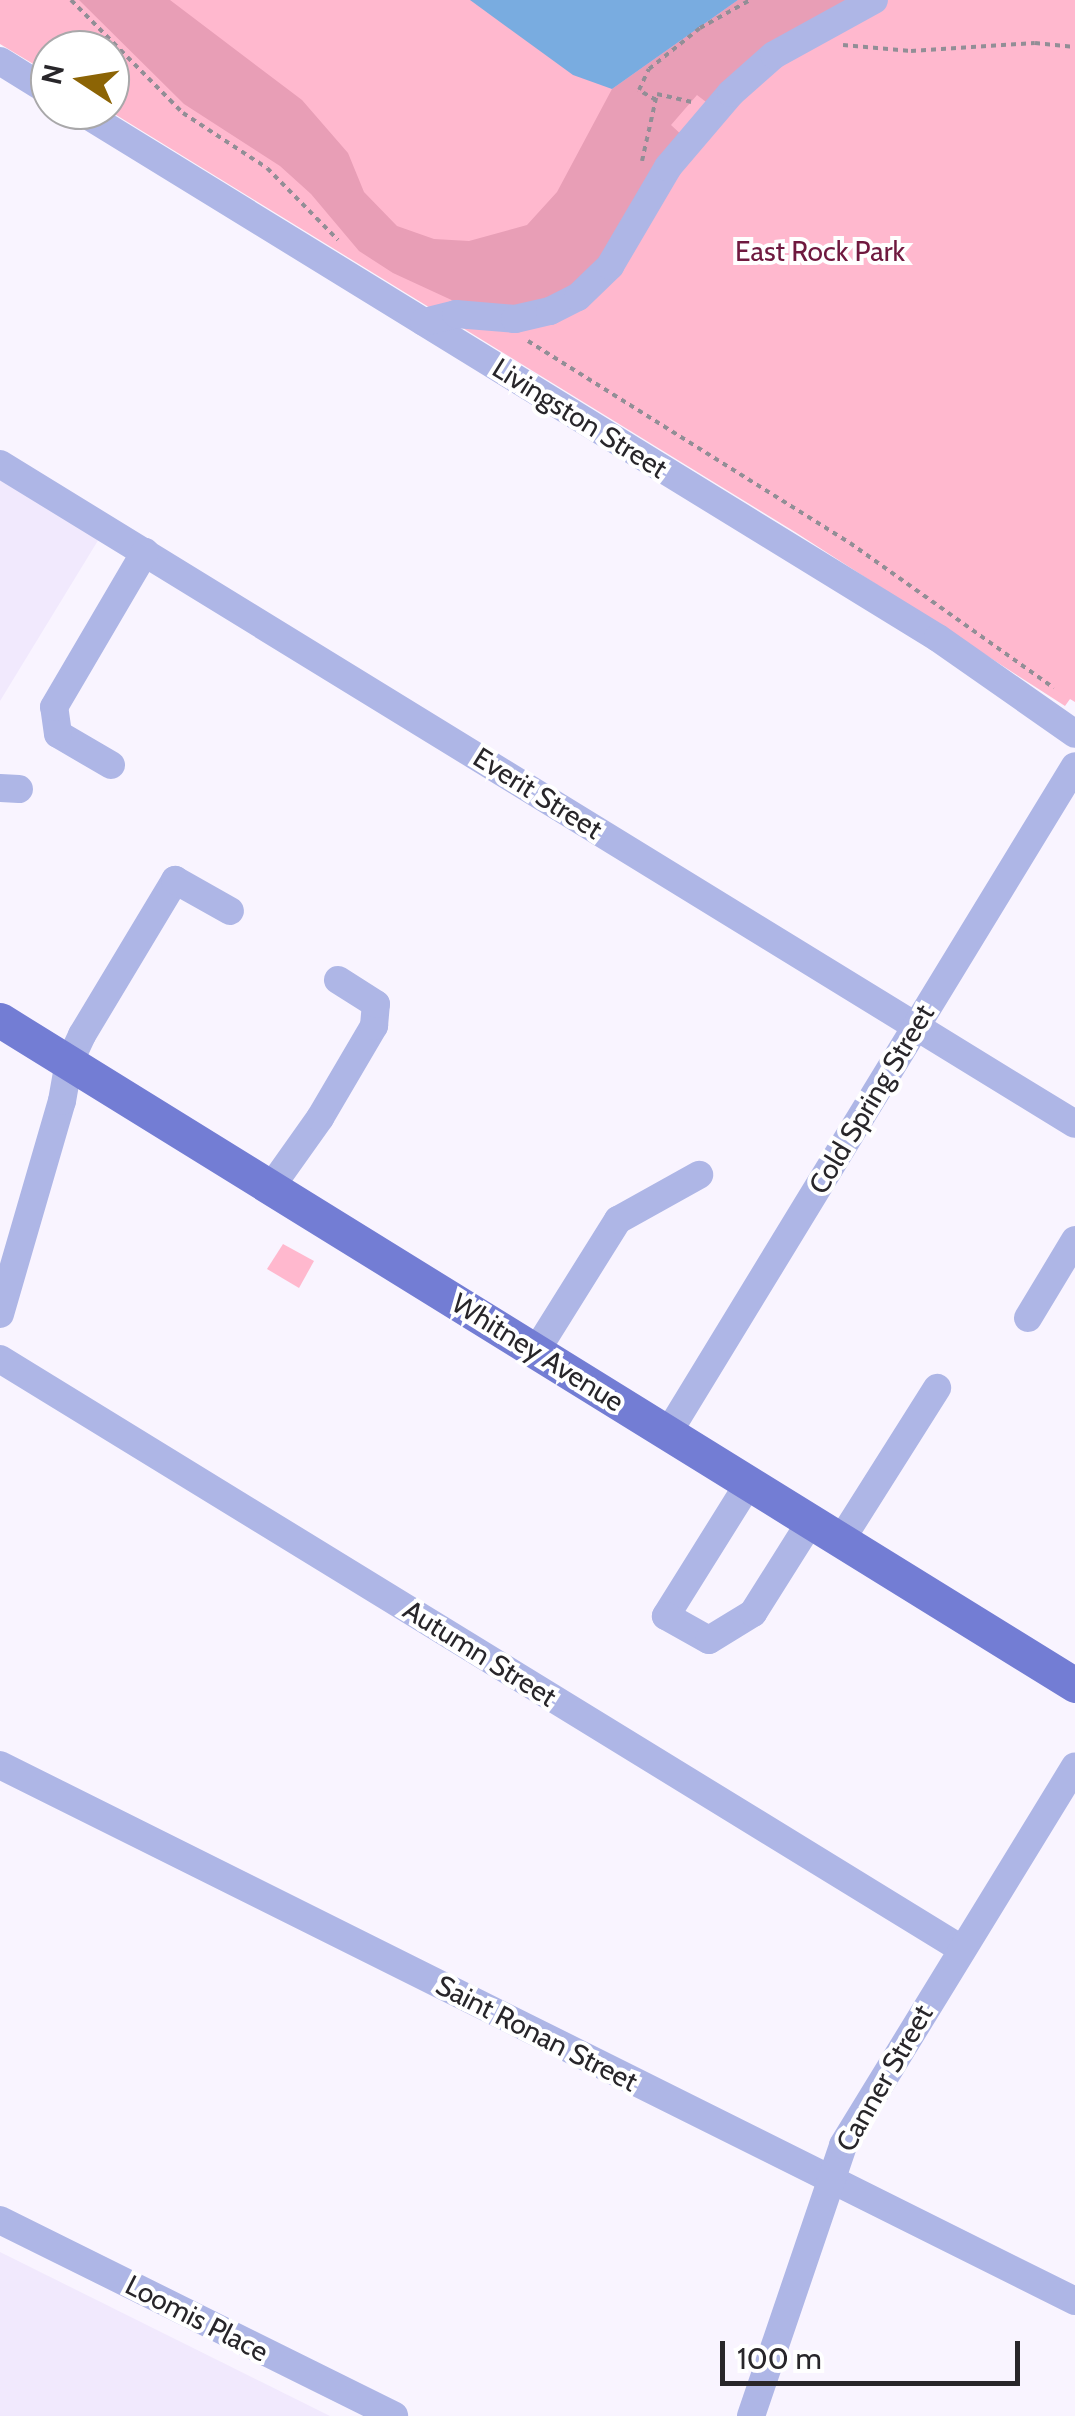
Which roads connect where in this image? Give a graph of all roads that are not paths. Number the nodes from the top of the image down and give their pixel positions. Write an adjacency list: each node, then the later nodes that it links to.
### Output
1 (874, 0): 5 (street)
2 (0, 61): 3 (street)
3 (30, 80)
4 (112, 130): 5 (street, Livingston Street)
5 (424, 322): 8 (street, Livingston Street)
6 (0, 464): 7 (street, Everit Street)
7 (144, 552): 9 (street); 14 (street, Everit Street)
8 (1075, 734)
9 (111, 765)
10 (1075, 766): 14 (street, Cold Spring Street)
11 (230, 911): 15 (street)
12 (338, 980): 18 (street)
13 (0, 1020): 15 (main road, Whitney Avenue)
14 (916, 1025): 16 (street, Everit Street); 25 (street, Cold Spring Street)
15 (69, 1062): 18 (main road, Whitney Avenue); 20 (street)
16 (1075, 1124)
17 (699, 1175): 22 (street)
18 (271, 1187): 22 (main road, Whitney Avenue)
19 (1075, 1240): 21 (street)
20 (0, 1314)
21 (1028, 1318)
22 (536, 1351): 25 (main road, Whitney Avenue)
23 (0, 1359): 32 (street, Autumn Street)
24 (937, 1388): 28 (street)
25 (668, 1432): 26 (main road, Whitney Avenue)
26 (750, 1483): 27 (main road, Whitney Avenue); 27 (street)
27 (811, 1521): 28 (main road, Whitney Avenue)
28 (841, 1540): 29 (main road, Whitney Avenue)
29 (1075, 1684)
30 (0, 1765): 33 (street, Saint Ronan Street)
31 (1075, 1768): 32 (street, Canner Street)
32 (960, 1948): 33 (street, Canner Street)
33 (830, 2179): 35 (street, Saint Ronan Street); 37 (street, Canner Street)
34 (0, 2220): 36 (street, Loomis Place)
35 (1075, 2301)
36 (394, 2416)
37 (751, 2416)

